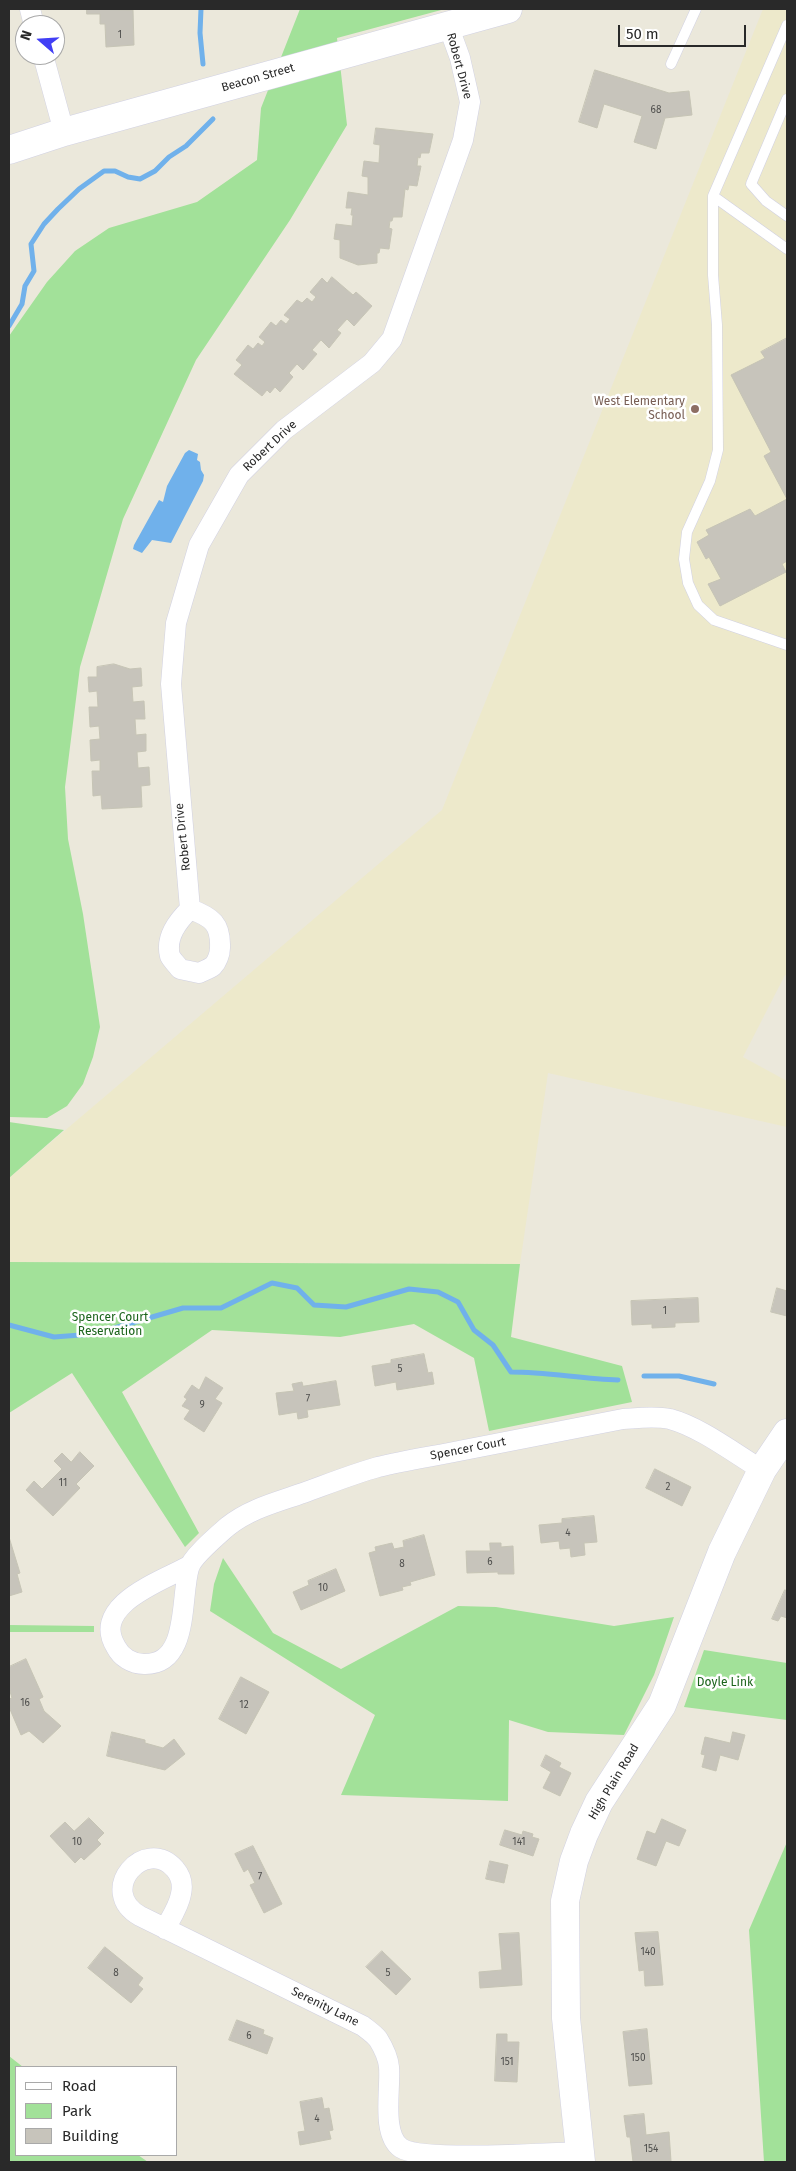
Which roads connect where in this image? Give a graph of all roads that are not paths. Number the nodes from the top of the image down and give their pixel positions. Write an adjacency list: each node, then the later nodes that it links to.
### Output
1 (508, 9): 3 (street, Beacon Street)
2 (696, 9): 5 (lane)
3 (448, 25): 8 (street, Beacon Street); 14 (street, Robert Drive)
4 (787, 25): 10 (lane)
5 (671, 64)
6 (45, 65): 8 (street)
7 (787, 99): 11 (lane)
8 (64, 132): 9 (street, Beacon Street)
9 (9, 150)
10 (713, 196): 12 (lane); 13 (lane)
11 (787, 216)
12 (787, 249)
13 (787, 644)
14 (190, 909)
15 (787, 1433): 16 (street, High Plain Road)
16 (762, 1470): 17 (street, Spencer Court); 19 (street, High Plain Road)
17 (189, 1566): 17 (street, Spencer Court)
18 (165, 1929): 19 (street, Serenity Lane)
19 (580, 2157)

